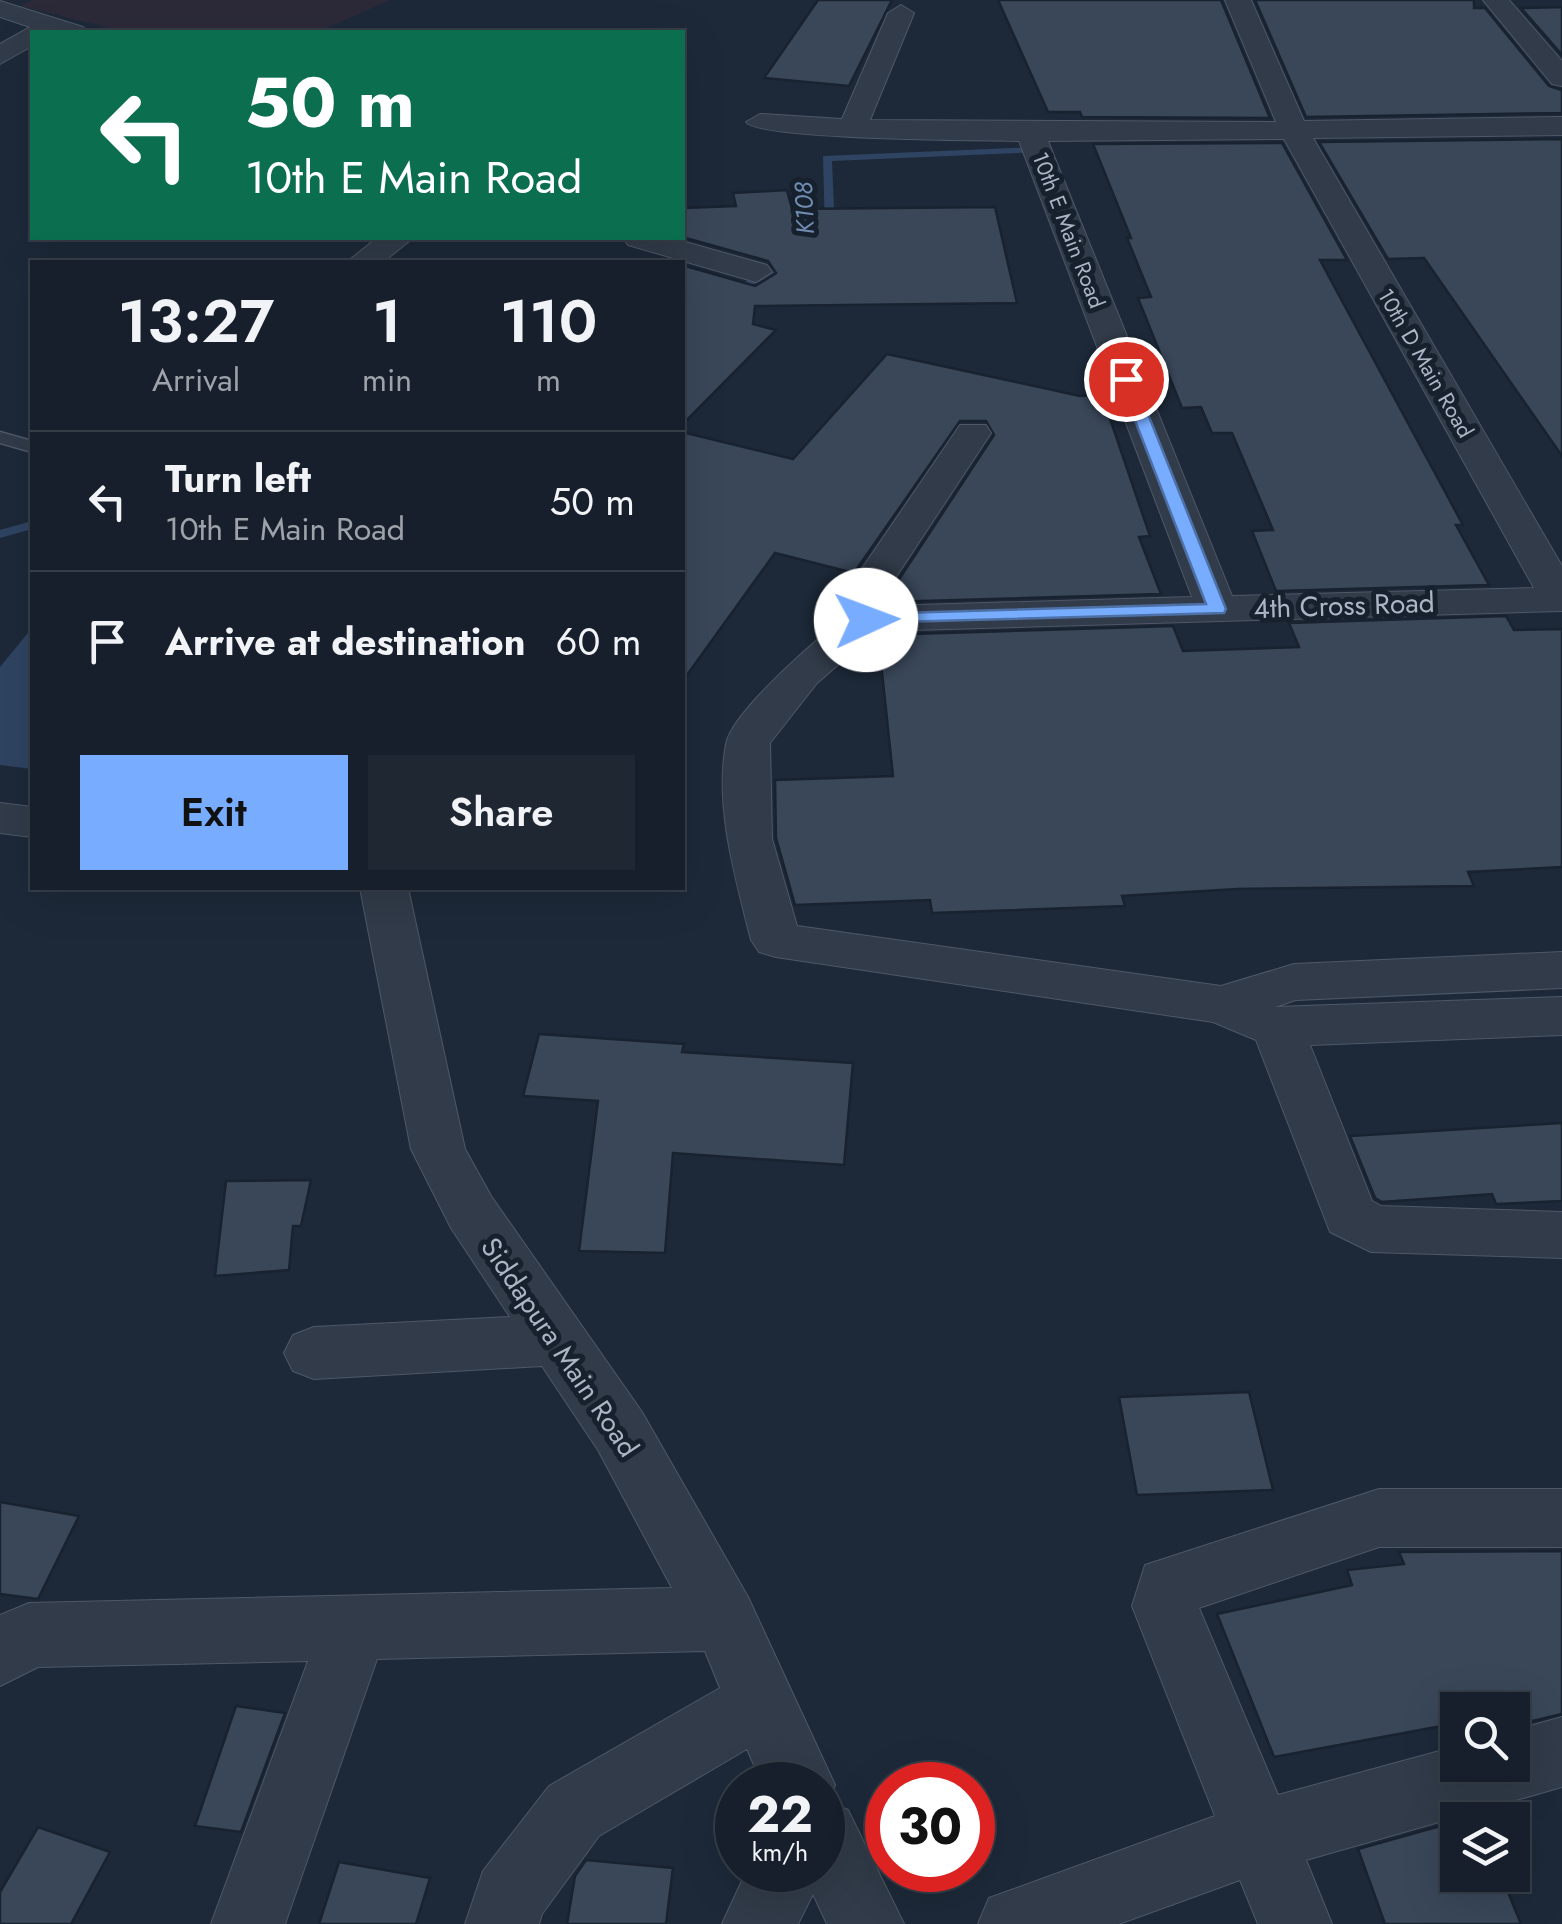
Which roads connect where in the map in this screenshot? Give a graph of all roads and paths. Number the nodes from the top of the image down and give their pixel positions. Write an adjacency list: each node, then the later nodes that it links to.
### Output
1 (1238, 0): 11 (street, 10th D Main Road)
2 (1496, 0): 8 (street)
3 (3, 9): 5 (street)
4 (901, 13): 12 (street)
5 (38, 30)
6 (30, 35): 7 (street)
7 (0, 56)
8 (1562, 78)
9 (760, 122): 12 (street)
10 (1562, 126): 11 (street)
11 (1292, 128): 13 (street); 21 (street, 10th D Main Road)
12 (852, 129): 13 (street)
13 (1030, 131): 22 (street, 10th E Main Road)
14 (394, 240): 16 (street)
15 (646, 240): 17 (street)
16 (366, 260)
17 (756, 272)
18 (973, 433): 23 (street)
19 (0, 437): 20 (lane)
20 (30, 446)
21 (1561, 599): 22 (street, 4th Cross Road)
22 (1217, 609): 23 (street, 4th Cross Road)
23 (866, 620): 28 (street)
24 (0, 818): 25 (street)
25 (30, 822)
26 (384, 890): 32 (street, Siddapura Main Road)
27 (1562, 970): 28 (street)
28 (1221, 1004): 30 (street)
29 (1562, 1016): 30 (street)
30 (1277, 1028): 31 (street)
31 (1562, 1235)
32 (556, 1340): 33 (street); 35 (street, Siddapura Main Road)
33 (314, 1353)
34 (1562, 1518): 41 (street)
35 (724, 1619): 36 (street); 38 (street, Siddapura Main Road)
36 (354, 1628): 37 (street); 44 (street)
37 (0, 1653)
38 (762, 1702): 40 (street, Siddapura Main Road); 45 (street)
39 (1562, 1752): 41 (street)
40 (789, 1762)
41 (1262, 1836): 48 (street); 49 (street)
42 (845, 1880): 47 (street)
43 (775, 1892): 46 (street)
44 (248, 1924)
45 (502, 1924)
46 (759, 1924)
47 (868, 1924)
48 (1015, 1924)
49 (1295, 1924)

